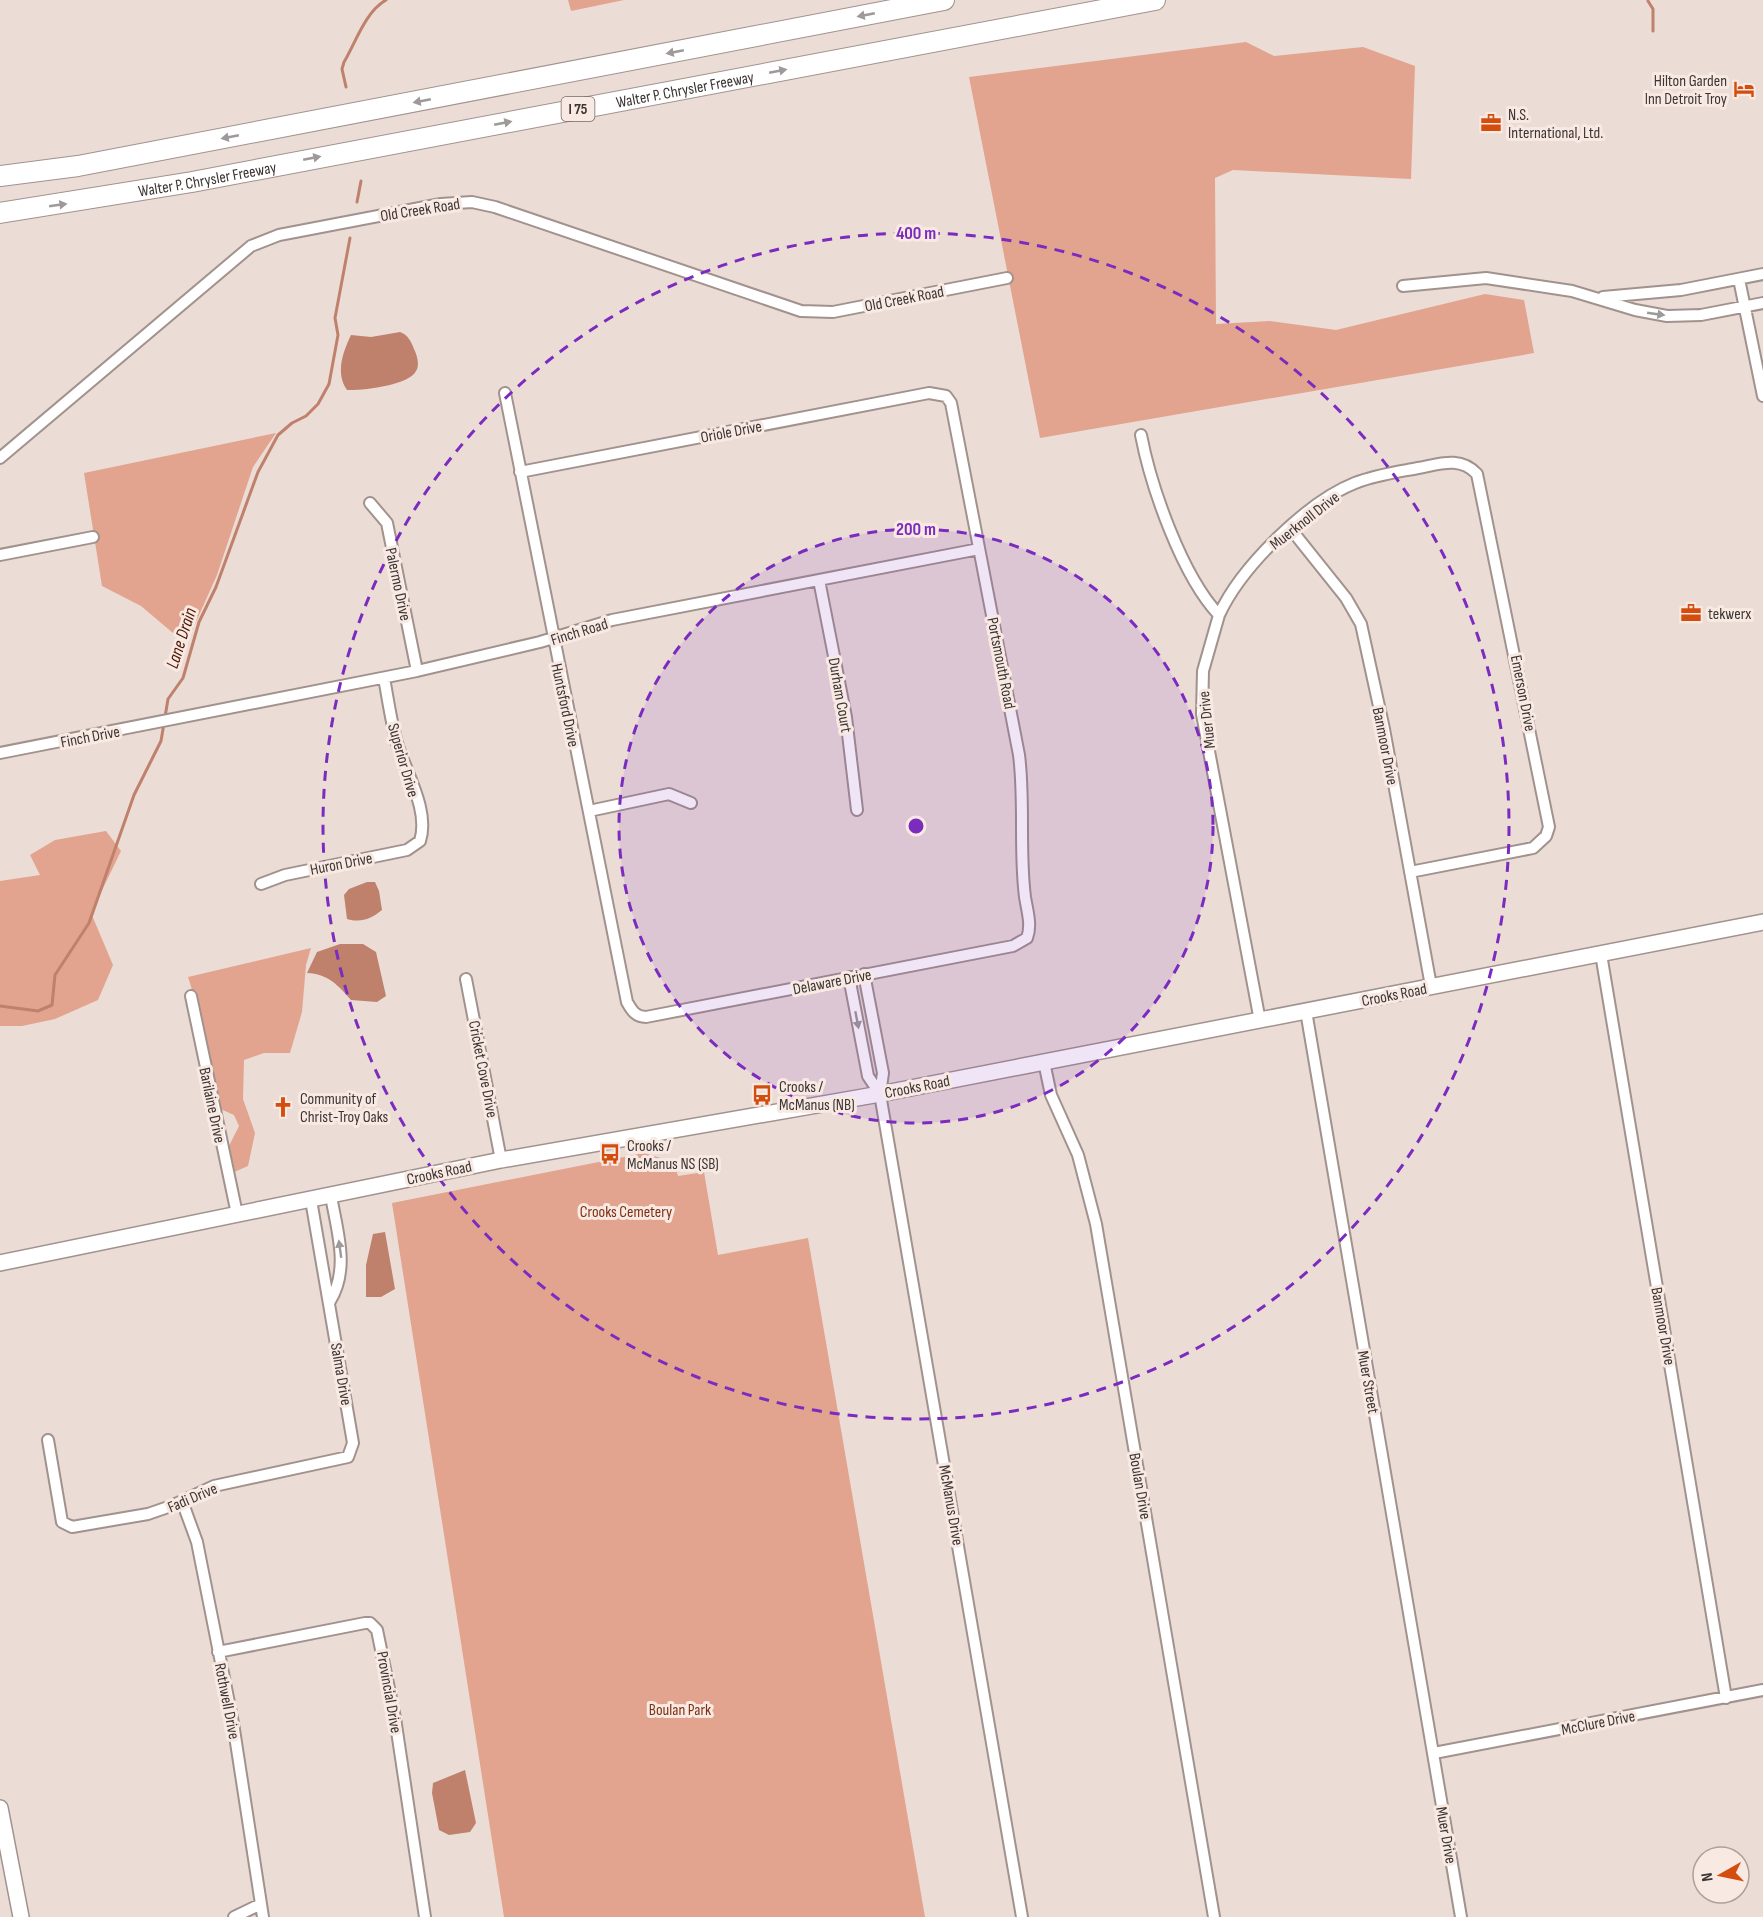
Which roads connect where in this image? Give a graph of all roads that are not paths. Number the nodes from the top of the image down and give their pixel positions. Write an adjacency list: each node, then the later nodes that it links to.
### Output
1 (944, 0): 3 (highway, I 75, one-way to 3)
2 (1155, 0): 4 (highway, Walter P. Chrysler Freeway / I 75, one-way to 2)
3 (0, 176)
4 (0, 213)
5 (1763, 274): 7 (street)
6 (1007, 278): 16 (street, Old Creek Road)
7 (1739, 279): 9 (street); 11 (street)
8 (1403, 286): 9 (street)
9 (1600, 297): 11 (street, one-way to 11)
10 (1763, 303): 11 (street)
11 (1745, 307): 14 (street)
12 (504, 393): 18 (street, Huntsford Drive)
13 (942, 394): 18 (street, Oriole Drive); 22 (street, Portsmouth Road)
14 (1763, 396)
15 (1141, 435): 25 (street)
16 (0, 458)
17 (1418, 468): 20 (street, Muerknoll Drive); 35 (street, Emerson Drive)
18 (520, 472): 26 (street, Huntsford Drive)
19 (370, 503): 27 (street, Palermo Drive)
20 (1290, 528): 25 (street, Muerknoll Drive); 35 (street, Banmoor Drive)
21 (93, 537): 23 (street)
22 (979, 549): 24 (street, Finch Road); 38 (street, Portsmouth Road)
23 (0, 555)
24 (819, 580): 26 (street, Finch Road); 32 (street, Durham Court)
25 (1220, 615): 47 (street, Muer Drive)
26 (552, 638): 27 (street, Finch Road); 33 (street, Huntsford Drive)
27 (417, 671): 28 (street, Finch Road)
28 (384, 678): 29 (street, Finch Road); 34 (street, Superior Drive)
29 (179, 719): 30 (street, Finch Drive)
30 (0, 753)
31 (690, 803): 33 (street)
32 (857, 810)
33 (589, 811): 46 (street, Huntsford Drive)
34 (420, 841): 36 (street, Huron Drive)
35 (1410, 872): 43 (street, Banmoor Drive)
36 (261, 884)
37 (1763, 922): 39 (main road, Crooks Road)
38 (1027, 938): 40 (street, Delaware Drive)
39 (1600, 954): 43 (main road, Crooks Road); 61 (street, Banmoor Drive)
40 (864, 974): 41 (street, Delaware Drive); 49 (street)
41 (849, 977): 46 (street, Delaware Drive); 49 (street, one-way to 49)
42 (466, 979): 50 (street, Cricket Cove Drive)
43 (1431, 986): 45 (main road, Crooks Road)
44 (191, 996): 53 (street, Barilaine Drive)
45 (1306, 1011): 47 (main road, Crooks Road); 62 (street, Muer Street)
46 (636, 1014)
47 (1260, 1021): 48 (main road, Crooks Road)
48 (1044, 1062): 49 (main road, Crooks Road); 70 (street, Boulan Drive)
49 (880, 1094): 50 (main road, Crooks Road); 69 (street, McManus Drive)
50 (501, 1160): 51 (main road, Crooks Road)
51 (331, 1196): 52 (main road, Crooks Road); 55 (street, Salma Drive, one-way to 51)
52 (311, 1200): 53 (main road, Crooks Road); 55 (street, Salma Drive)
53 (237, 1214): 54 (main road, Crooks Road)
54 (0, 1263)
55 (330, 1301): 57 (street, Salma Drive)
56 (48, 1440): 58 (street, Fadi Drive)
57 (353, 1448): 58 (street, Fadi Drive)
58 (182, 1501): 59 (street, Rothwell Drive)
59 (218, 1652): 64 (street, Rothwell Drive); 68 (street, Provincial Drive)
60 (1763, 1690): 61 (street, McClure Drive)
61 (1726, 1698): 62 (street, McClure Drive)
62 (1434, 1753): 71 (street, Muer Drive)
63 (0, 1808): 65 (main road)
64 (261, 1904): 66 (street); 67 (street, Rothwell Drive)
65 (21, 1917)
66 (234, 1917)
67 (263, 1917)
68 (425, 1917)
69 (1022, 1917)
70 (1214, 1917)
71 (1461, 1917)

